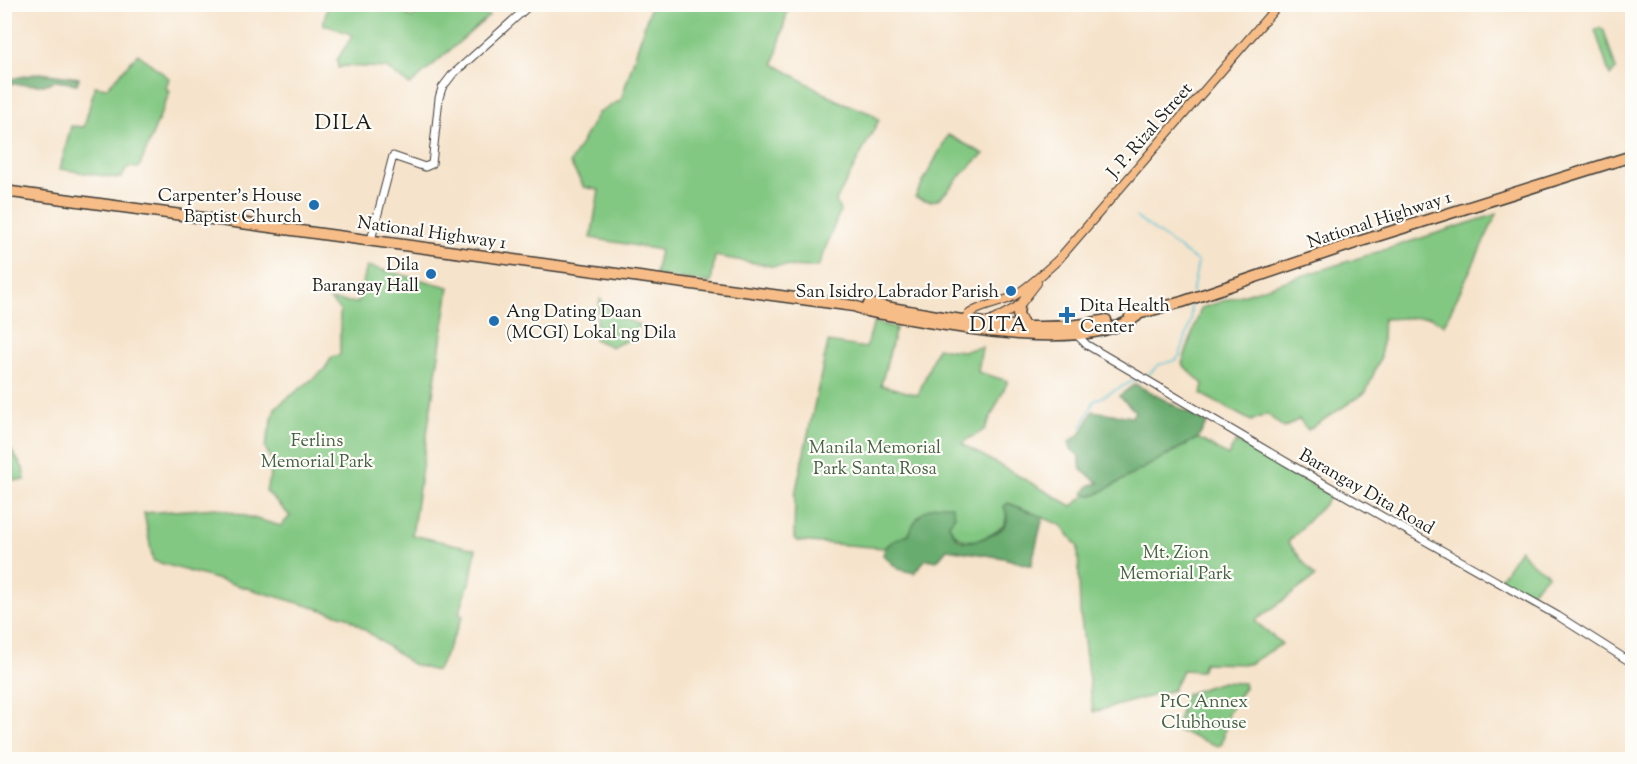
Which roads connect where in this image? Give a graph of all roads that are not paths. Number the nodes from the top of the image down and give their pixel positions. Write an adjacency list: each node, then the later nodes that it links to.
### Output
1 (531, 4): 5 (street)
2 (1279, 4): 6 (main road, J. P. Rizal Street)
3 (1632, 156): 8 (highway, National Highway 1)
4 (4, 191): 5 (highway, National Highway 1)
5 (371, 240): 10 (highway, National Highway 1)
6 (1042, 275): 7 (main road, J. P. Rizal Street); 10 (main road, J. P. Rizal Street)
7 (1018, 306): 9 (main road, J. P. Rizal Street); 11 (highway)
8 (1137, 316): 12 (highway, National Highway 1); 14 (highway, National Highway 1)
9 (988, 323): 10 (highway, National Highway 1); 11 (highway, National Highway 1); 13 (main road, J. P. Rizal Street)
10 (962, 324): 13 (highway, National Highway 1)
11 (1024, 327): 12 (highway, National Highway 1)
12 (1075, 329): 13 (highway, National Highway 1); 14 (highway, National Highway 1); 15 (street, Barangay Dita Road)
13 (976, 330)
14 (1094, 331): 15 (street)
15 (1087, 345): 16 (street, Barangay Dita Road)
16 (1632, 663)

